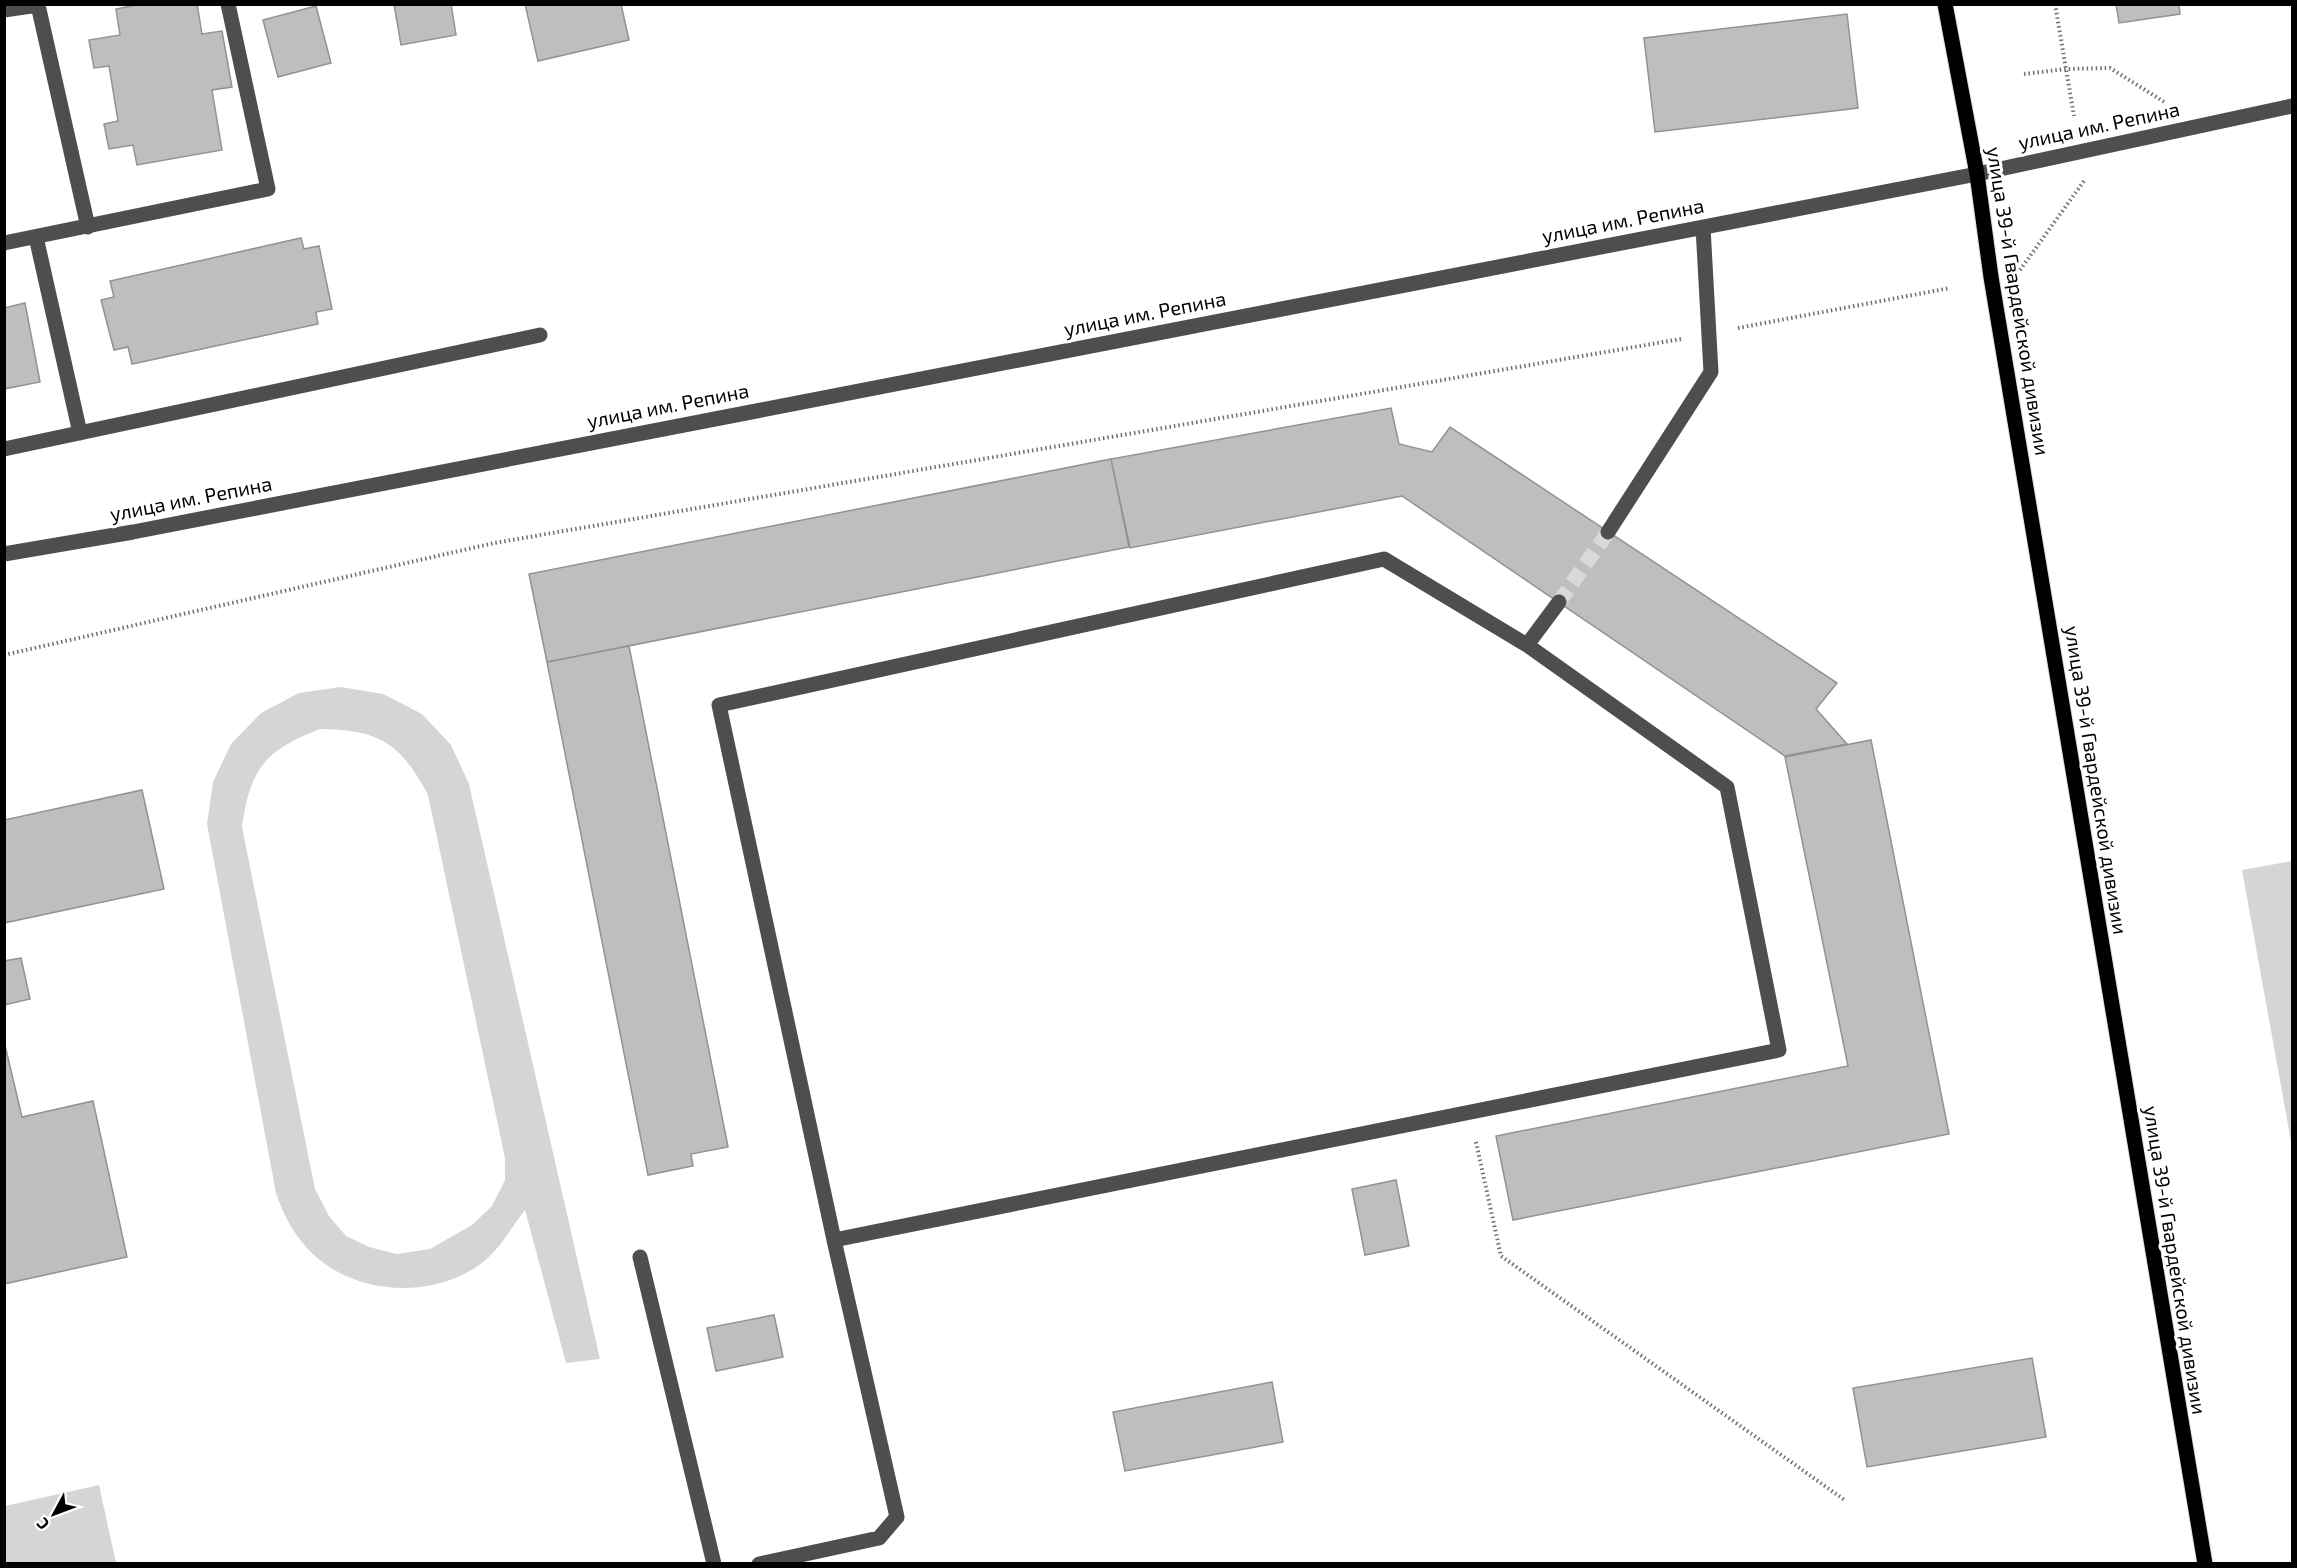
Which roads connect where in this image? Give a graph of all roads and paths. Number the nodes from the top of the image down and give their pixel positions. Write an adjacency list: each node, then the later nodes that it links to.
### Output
1 (228, 4): 13 (street)
2 (1945, 4): 11 (main road, улица 39-й Гвардейской дивизии)
3 (2055, 4): 6 (path)
4 (38, 5): 5 (street); 13 (street)
5 (4, 10)
6 (2067, 69): 7 (path); 8 (path); 10 (path)
7 (2024, 74)
8 (2172, 106)
9 (2292, 106): 11 (street, улица им. Репина)
10 (2074, 116)
11 (1977, 174): 14 (street, улица им. Репина); 34 (main road, улица 39-й Гвардейской дивизии)
12 (2089, 175): 17 (path)
13 (88, 226): 15 (street)
14 (1703, 227): 19 (street); 24 (street, улица им. Репина)
15 (36, 237): 16 (street); 21 (street)
16 (4, 243)
17 (2018, 273)
18 (1950, 288): 19 (path)
19 (1710, 334): 23 (street); 27 (path)
20 (540, 335): 21 (street)
21 (80, 433): 22 (street)
22 (4, 449)
23 (1608, 532)
24 (4, 554)
25 (1559, 602): 26 (street)
26 (1527, 645): 28 (street); 29 (street)
27 (4, 655)
28 (1470, 1112): 29 (street); 31 (path)
29 (834, 1240): 33 (street)
30 (640, 1257): 32 (street)
31 (1846, 1501)
32 (714, 1563)
33 (759, 1563)
34 (2205, 1563)

